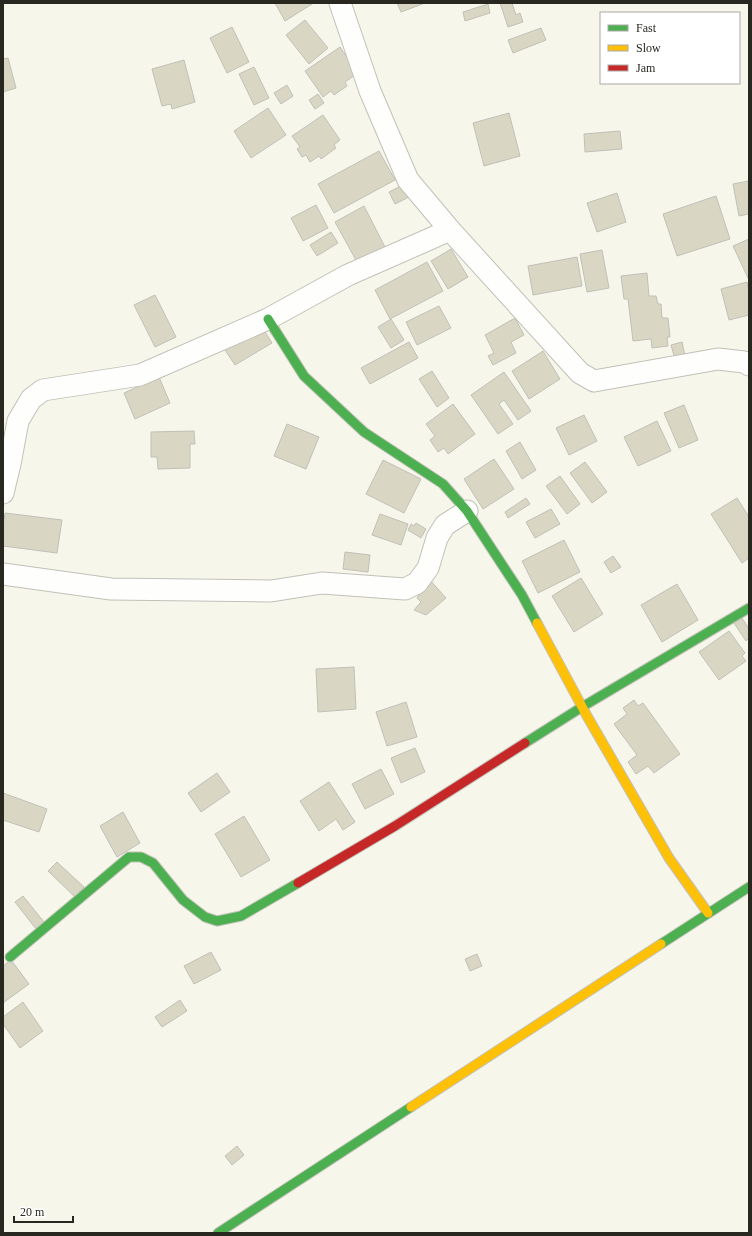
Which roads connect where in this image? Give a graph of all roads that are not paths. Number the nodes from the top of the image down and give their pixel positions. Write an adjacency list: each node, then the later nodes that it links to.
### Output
1 (340, 3): 2 (street)
2 (450, 230): 3 (street); 4 (street)
3 (268, 319): 5 (street); 6 (street)
4 (749, 365)
5 (3, 494)
6 (467, 511): 7 (street); 9 (street)
7 (3, 574)
8 (749, 608): 9 (street)
9 (582, 707): 11 (street); 12 (street)
10 (749, 887): 11 (street)
11 (708, 913): 13 (street)
12 (10, 957)
13 (218, 1233)

